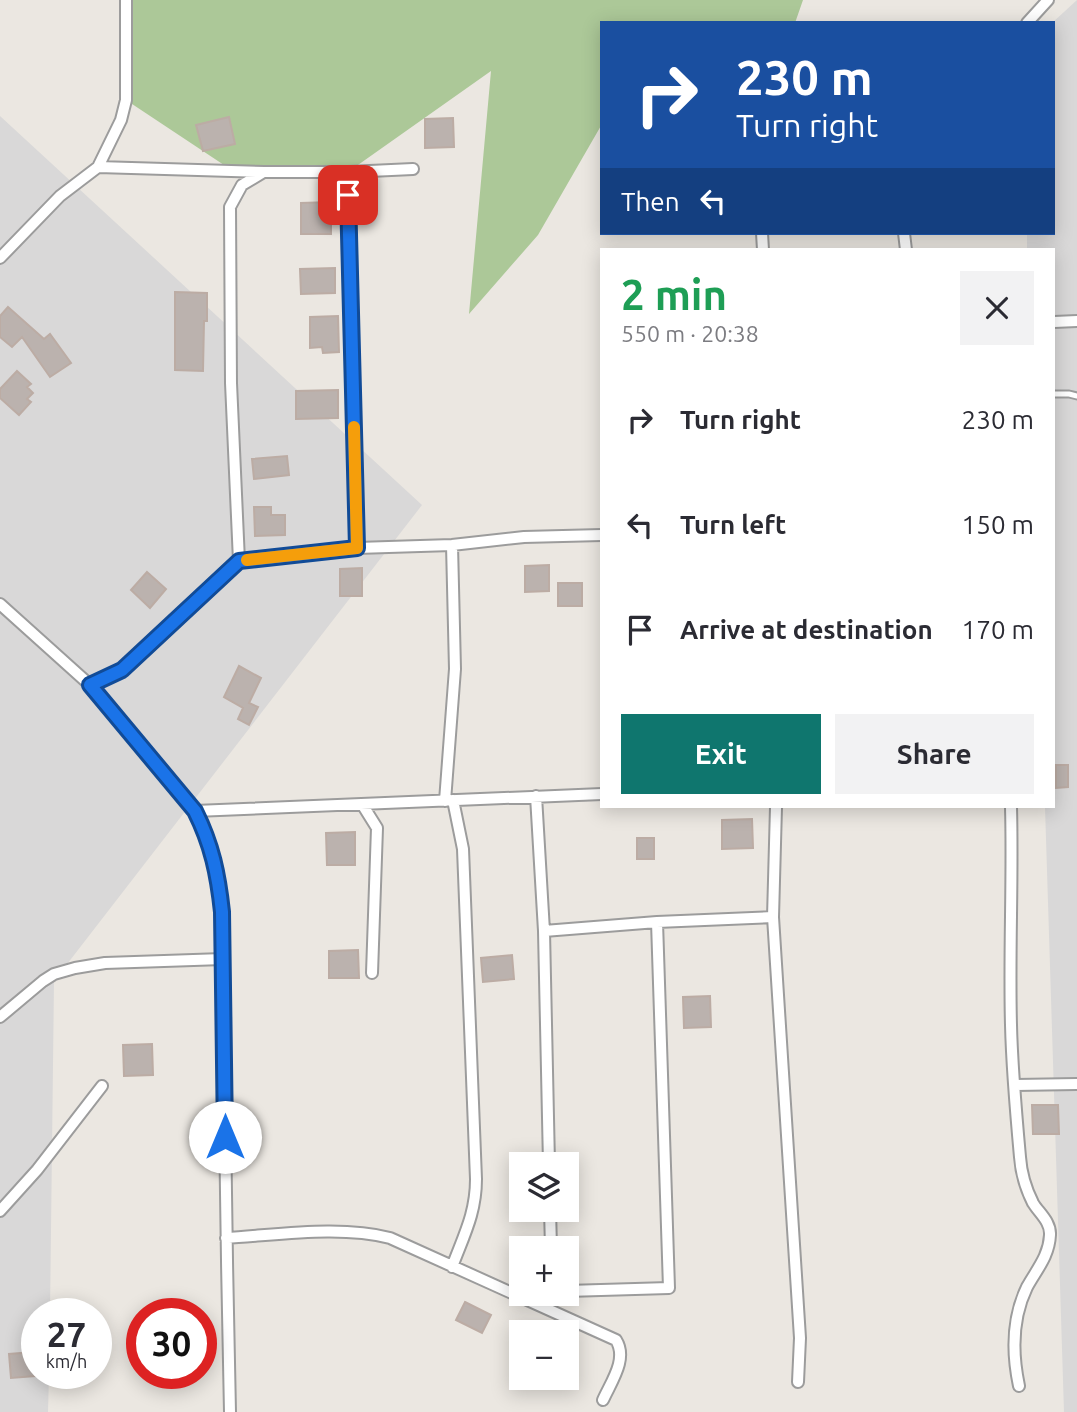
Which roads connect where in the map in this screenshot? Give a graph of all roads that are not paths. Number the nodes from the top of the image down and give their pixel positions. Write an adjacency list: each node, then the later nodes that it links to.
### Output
1 (126, 0): 4 (street)
2 (1048, 0): 3 (street)
3 (1029, 21)
4 (98, 167): 6 (street); 8 (street)
5 (413, 170): 7 (street)
6 (264, 172): 7 (street); 16 (street)
7 (348, 172): 15 (street)
8 (0, 258)
9 (1077, 321): 10 (street)
10 (1055, 322)
11 (1055, 394): 12 (lane)
12 (1077, 396)
13 (600, 535): 14 (street)
14 (452, 545): 15 (street); 21 (street)
15 (357, 548): 16 (street)
16 (239, 561): 18 (street)
17 (0, 604): 18 (street)
18 (90, 685): 25 (street)
19 (600, 794): 20 (street)
20 (536, 796): 21 (street); 28 (street)
21 (449, 801): 22 (street); 38 (street)
22 (362, 804): 25 (street); 30 (street)
23 (776, 808): 26 (street)
24 (1011, 808): 33 (street)
25 (195, 811): 29 (street)
26 (773, 917): 27 (street); 41 (street)
27 (657, 922): 28 (street); 39 (street)
28 (544, 931): 35 (street)
29 (223, 959): 31 (street); 37 (street)
30 (372, 973)
31 (0, 1017)
32 (1077, 1084): 33 (street)
33 (1014, 1085): 42 (street)
34 (102, 1086): 36 (street)
35 (549, 1152)
36 (0, 1211)
37 (226, 1238): 38 (street); 44 (street)
38 (452, 1267): 40 (street)
39 (579, 1291)
40 (508, 1292): 43 (street)
41 (797, 1382)
42 (1019, 1386)
43 (603, 1400)
44 (230, 1412)

